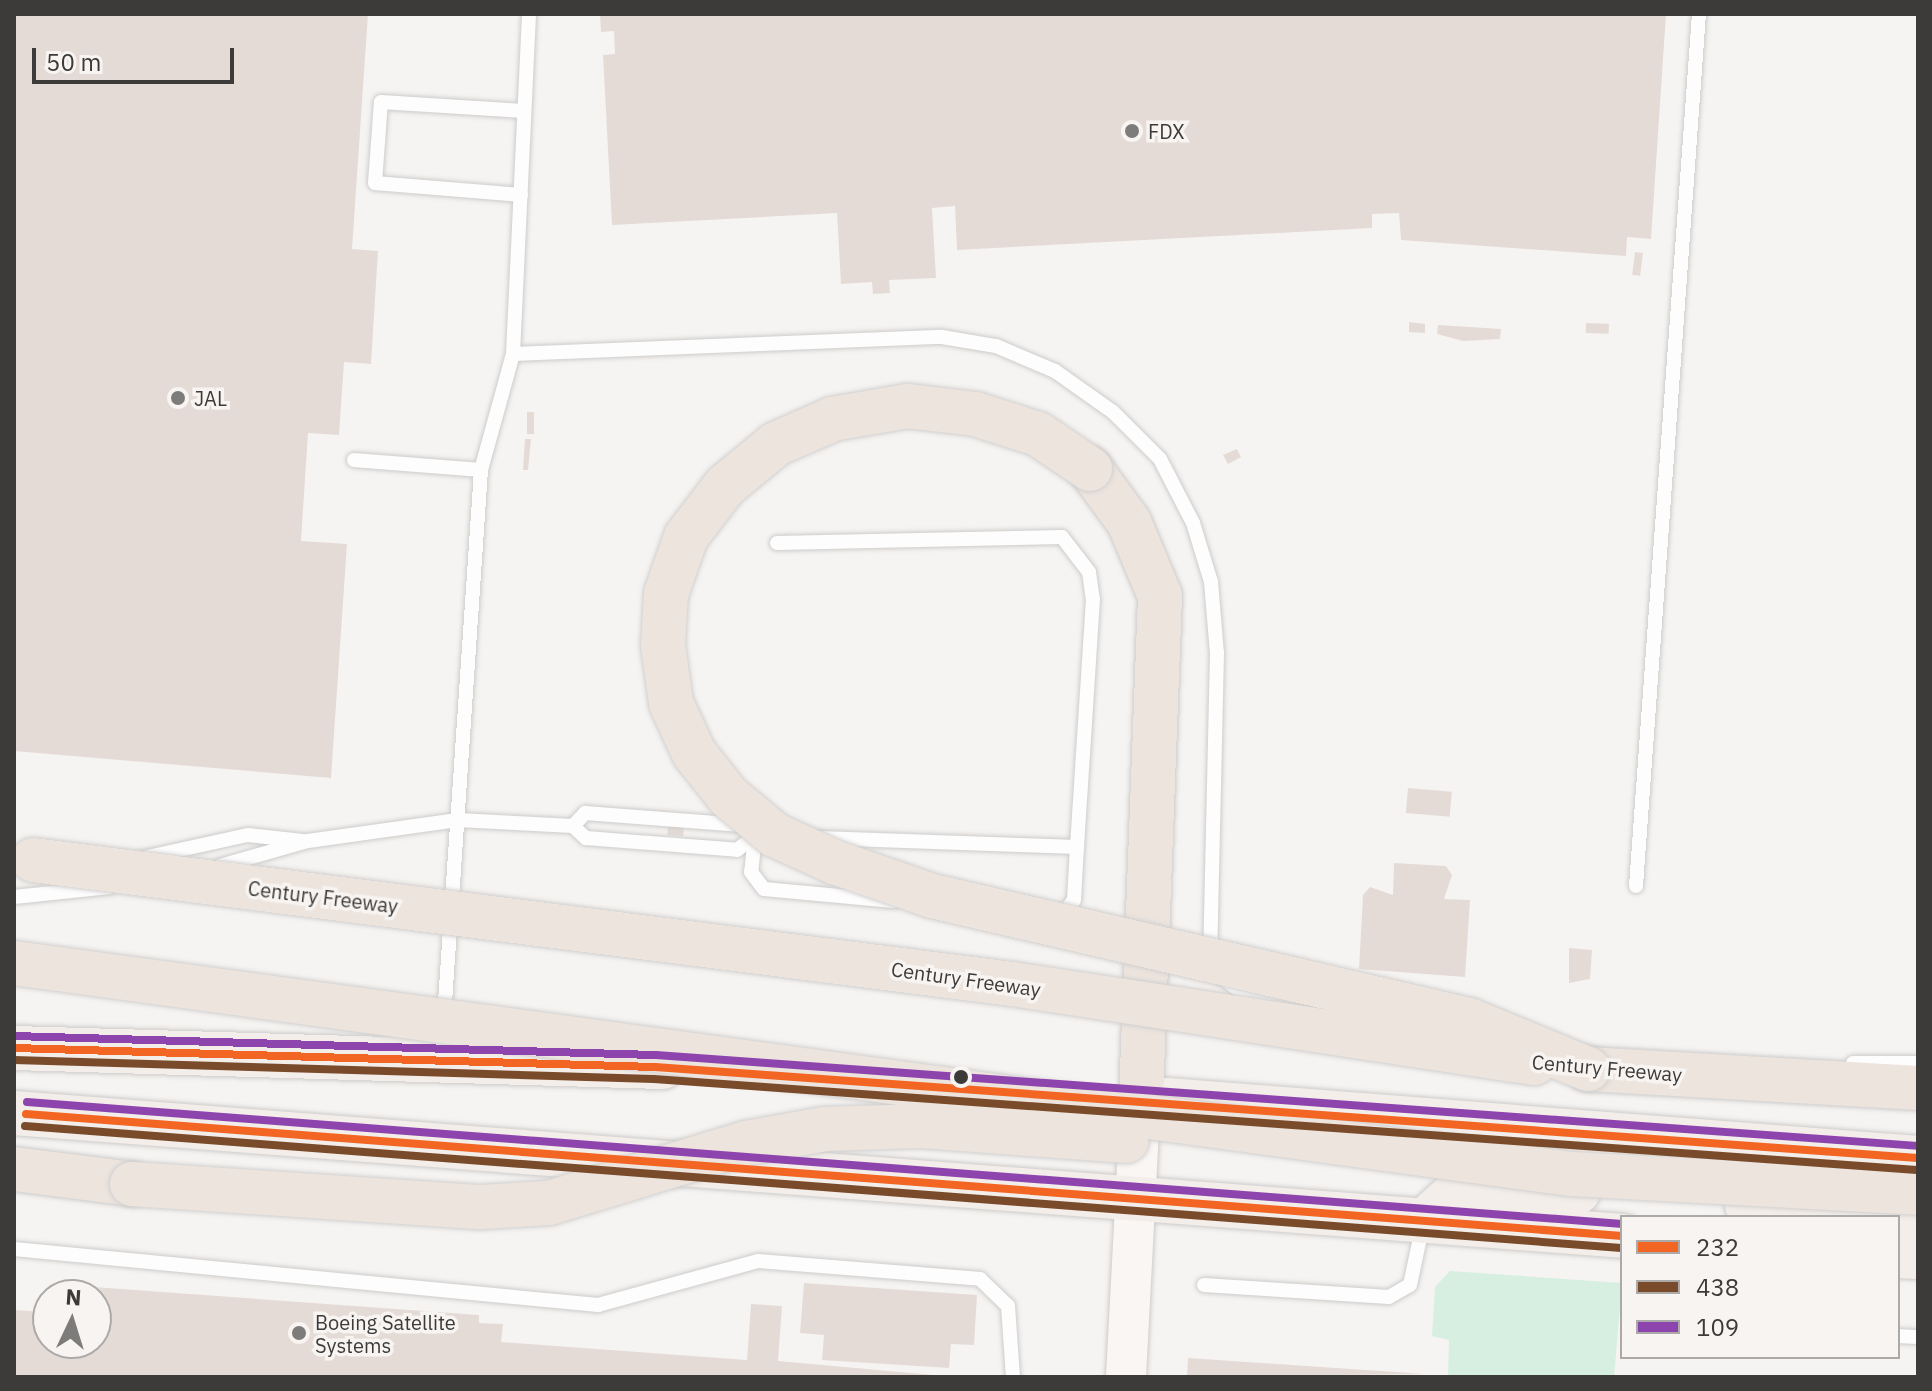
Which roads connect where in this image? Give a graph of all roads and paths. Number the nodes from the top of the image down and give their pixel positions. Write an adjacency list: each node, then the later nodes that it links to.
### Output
1 (529, 14): 3 (lane)
2 (1699, 14): 15 (lane)
3 (524, 111): 4 (lane); 4 (lane)
4 (521, 195): 5 (lane)
5 (513, 354): 7 (lane); 17 (lane)
6 (354, 460): 7 (lane)
7 (481, 470): 9 (lane)
8 (777, 543): 13 (lane)
9 (458, 820): 10 (lane); 12 (lane); 22 (lane)
10 (573, 826): 11 (lane); 11 (lane)
11 (755, 836): 13 (lane); 13 (lane)
12 (308, 841): 14 (lane); 14 (lane)
13 (1077, 847)
14 (18, 873): 21 (highway, Century Freeway, bridge)
15 (1636, 886)
16 (14, 963): 31 (highway, bridge)
17 (1325, 1012)
18 (1403, 1024): 21 (lane)
19 (14, 1048): 22 (main road)
20 (1673, 1055): 23 (lane)
21 (1592, 1059): 26 (highway, Century Freeway); 27 (highway, bridge)
22 (441, 1061): 27 (main road)
23 (1811, 1063)
24 (1841, 1063): 25 (lane)
25 (1918, 1063)
26 (1918, 1088)
27 (1141, 1098): 29 (main road); 33 (street)
28 (14, 1113): 33 (main road)
29 (1918, 1158)
30 (14, 1169): 31 (highway, bridge)
31 (1571, 1174): 32 (highway, bridge)
32 (1918, 1193)
33 (1136, 1197): 35 (main road); 40 (street)
34 (1889, 1215): 35 (main road)
35 (1424, 1221): 36 (main road); 38 (lane)
36 (1620, 1236)
37 (14, 1249): 39 (lane)
38 (1204, 1285)
39 (1013, 1377)
40 (1126, 1377)

